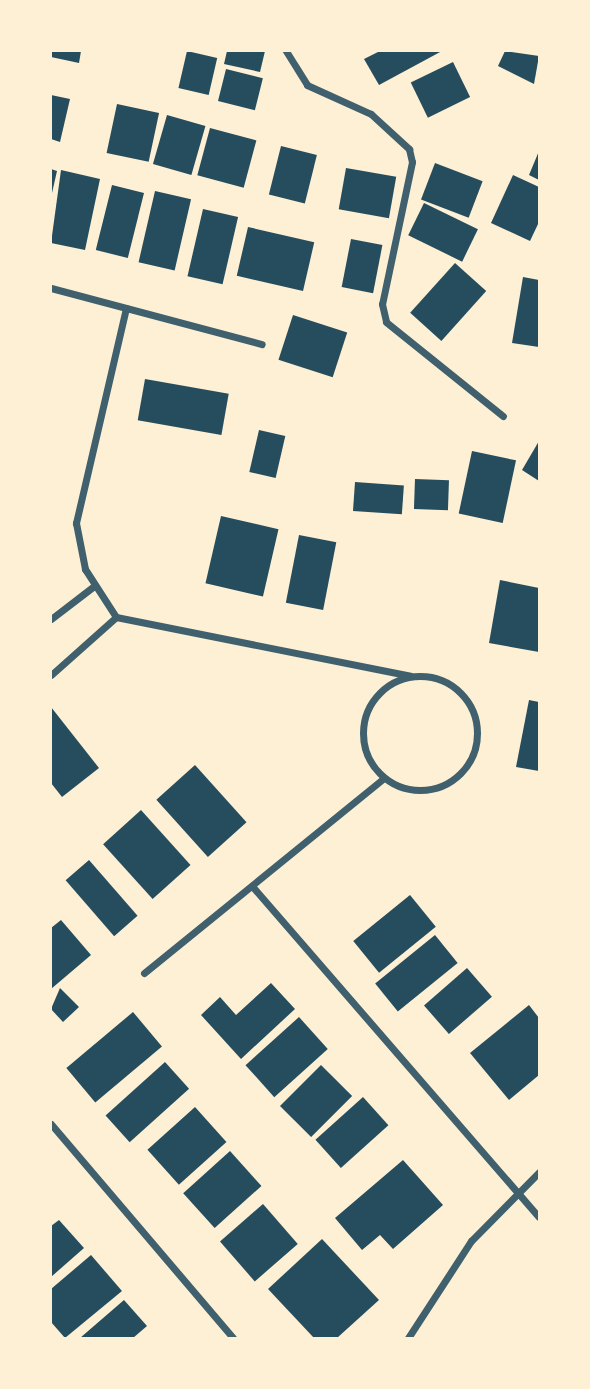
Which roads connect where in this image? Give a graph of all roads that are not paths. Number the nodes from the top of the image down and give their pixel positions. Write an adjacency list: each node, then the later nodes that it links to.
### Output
1 (286, 51): 5 (street)
2 (51, 288): 3 (street)
3 (126, 307): 4 (street); 6 (street)
4 (262, 344)
5 (503, 416)
6 (94, 586): 7 (street); 8 (street)
7 (117, 617): 9 (street); 10 (street)
8 (51, 619)
9 (51, 675)
10 (410, 676): 11 (street); 11 (street)
11 (384, 778): 12 (street)
12 (252, 886): 13 (street); 16 (street)
13 (144, 973)
14 (51, 1124): 18 (street)
15 (539, 1172): 16 (street)
16 (519, 1193): 17 (street); 19 (street)
17 (539, 1217)
18 (233, 1338)
19 (408, 1338)

